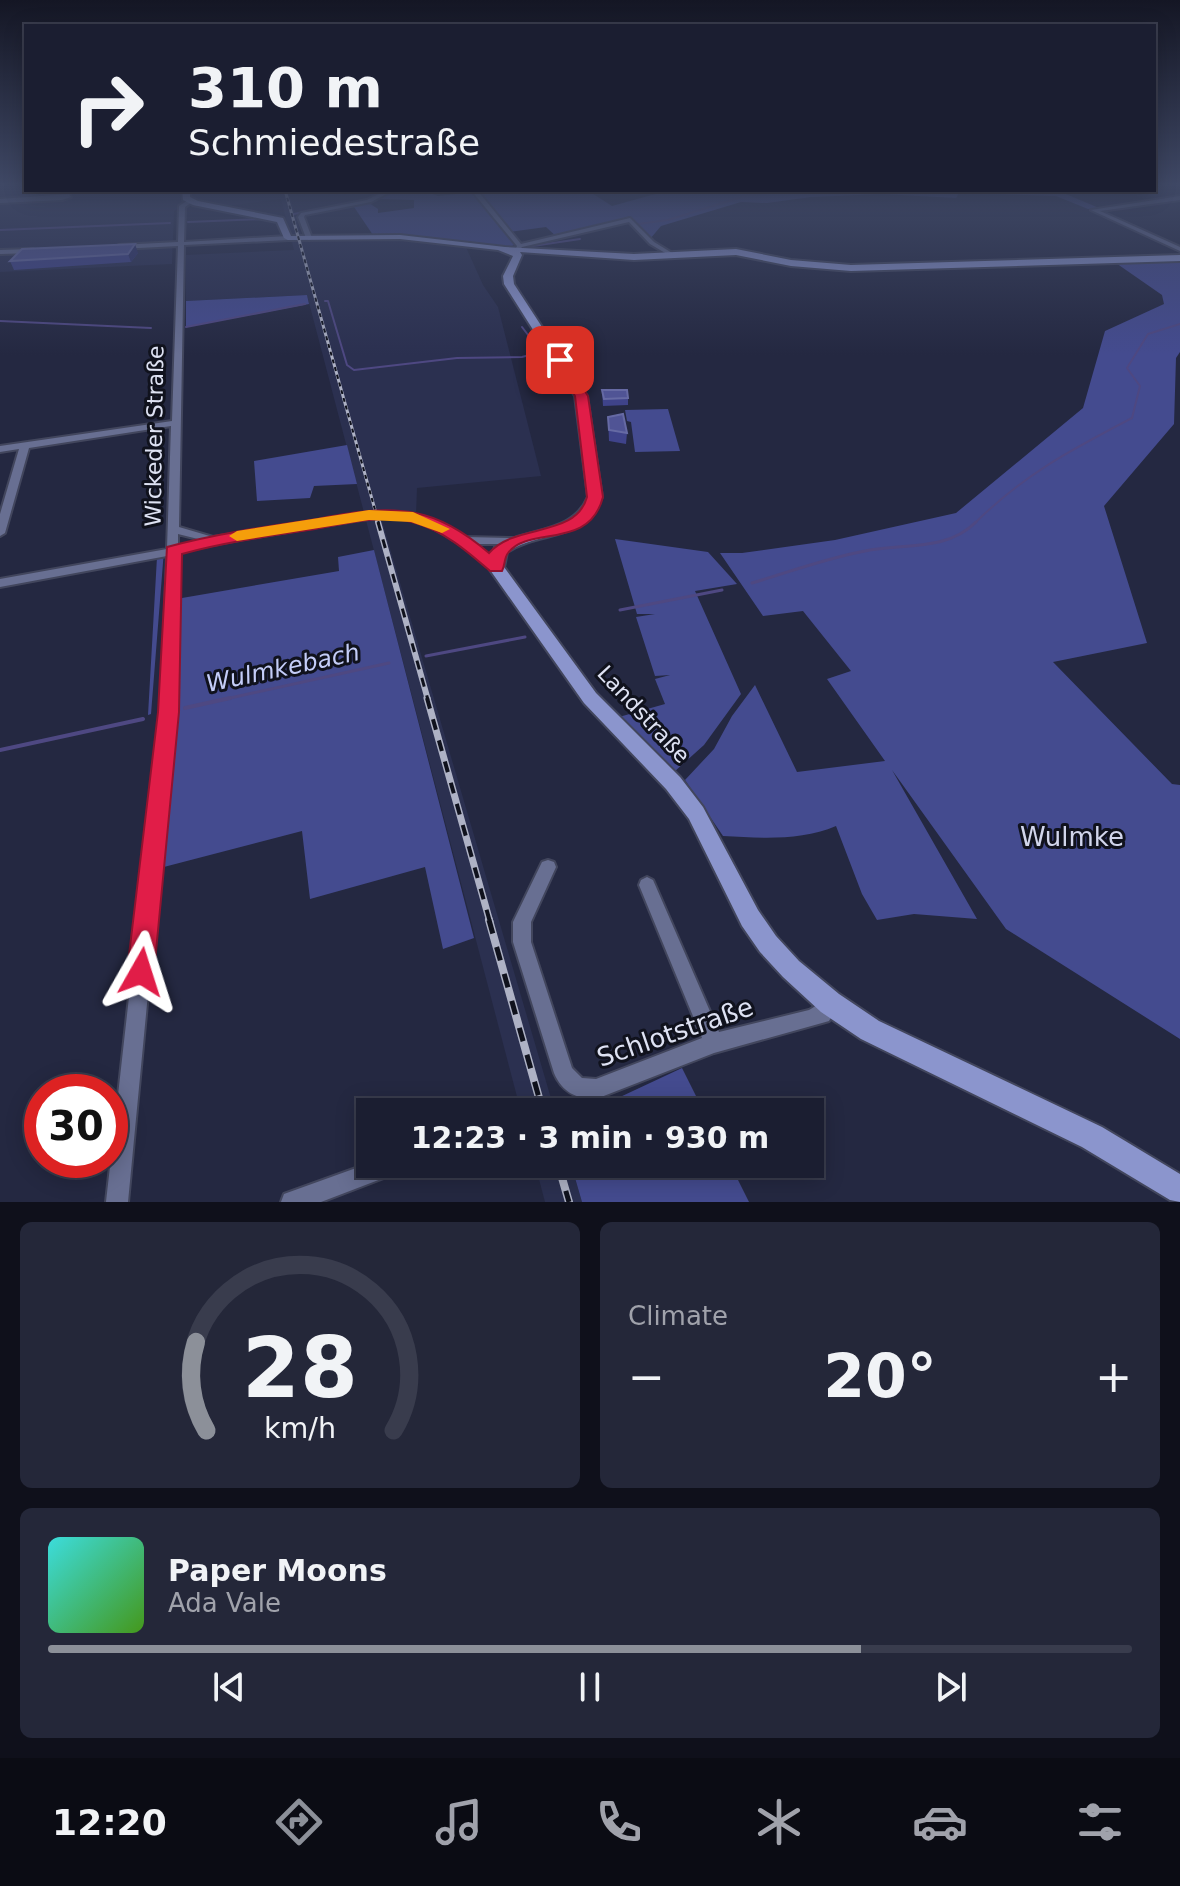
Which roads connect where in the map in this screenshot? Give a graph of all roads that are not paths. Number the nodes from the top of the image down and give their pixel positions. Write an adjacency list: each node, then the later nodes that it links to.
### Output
1 (216, 242): 6 (street)
2 (439, 242): 8 (main road)
3 (510, 242): 8 (street)
4 (546, 242): 8 (street)
5 (651, 242): 11 (street)
6 (181, 244): 7 (street); 13 (street, Wickeder Straße)
7 (115, 247)
8 (516, 250): 11 (main road); 20 (main road)
9 (42, 251): 10 (street)
10 (0, 252)
11 (674, 256): 12 (main road)
12 (1180, 258)
13 (176, 423): 14 (street); 16 (street, Wickeder Straße)
14 (25, 445): 15 (street); 17 (street)
15 (0, 449)
16 (173, 529): 18 (street); 21 (street, Wickeder Straße)
17 (0, 533)
18 (215, 540): 19 (street); 21 (street)
19 (463, 540): 20 (street); 22 (street)
20 (513, 541): 22 (main road)
21 (173, 551): 23 (street); 30 (street, Wickeder Straße)
22 (496, 567): 26 (main road, Landstraße)
23 (0, 583)
24 (548, 867): 27 (street, Schlotstraße)
25 (647, 885): 27 (street)
26 (830, 1003): 27 (street, Schlotstraße); 29 (main road, Landstraße)
27 (714, 1043)
28 (357, 1178): 31 (street)
29 (1180, 1190)
30 (117, 1202)
31 (292, 1202)

